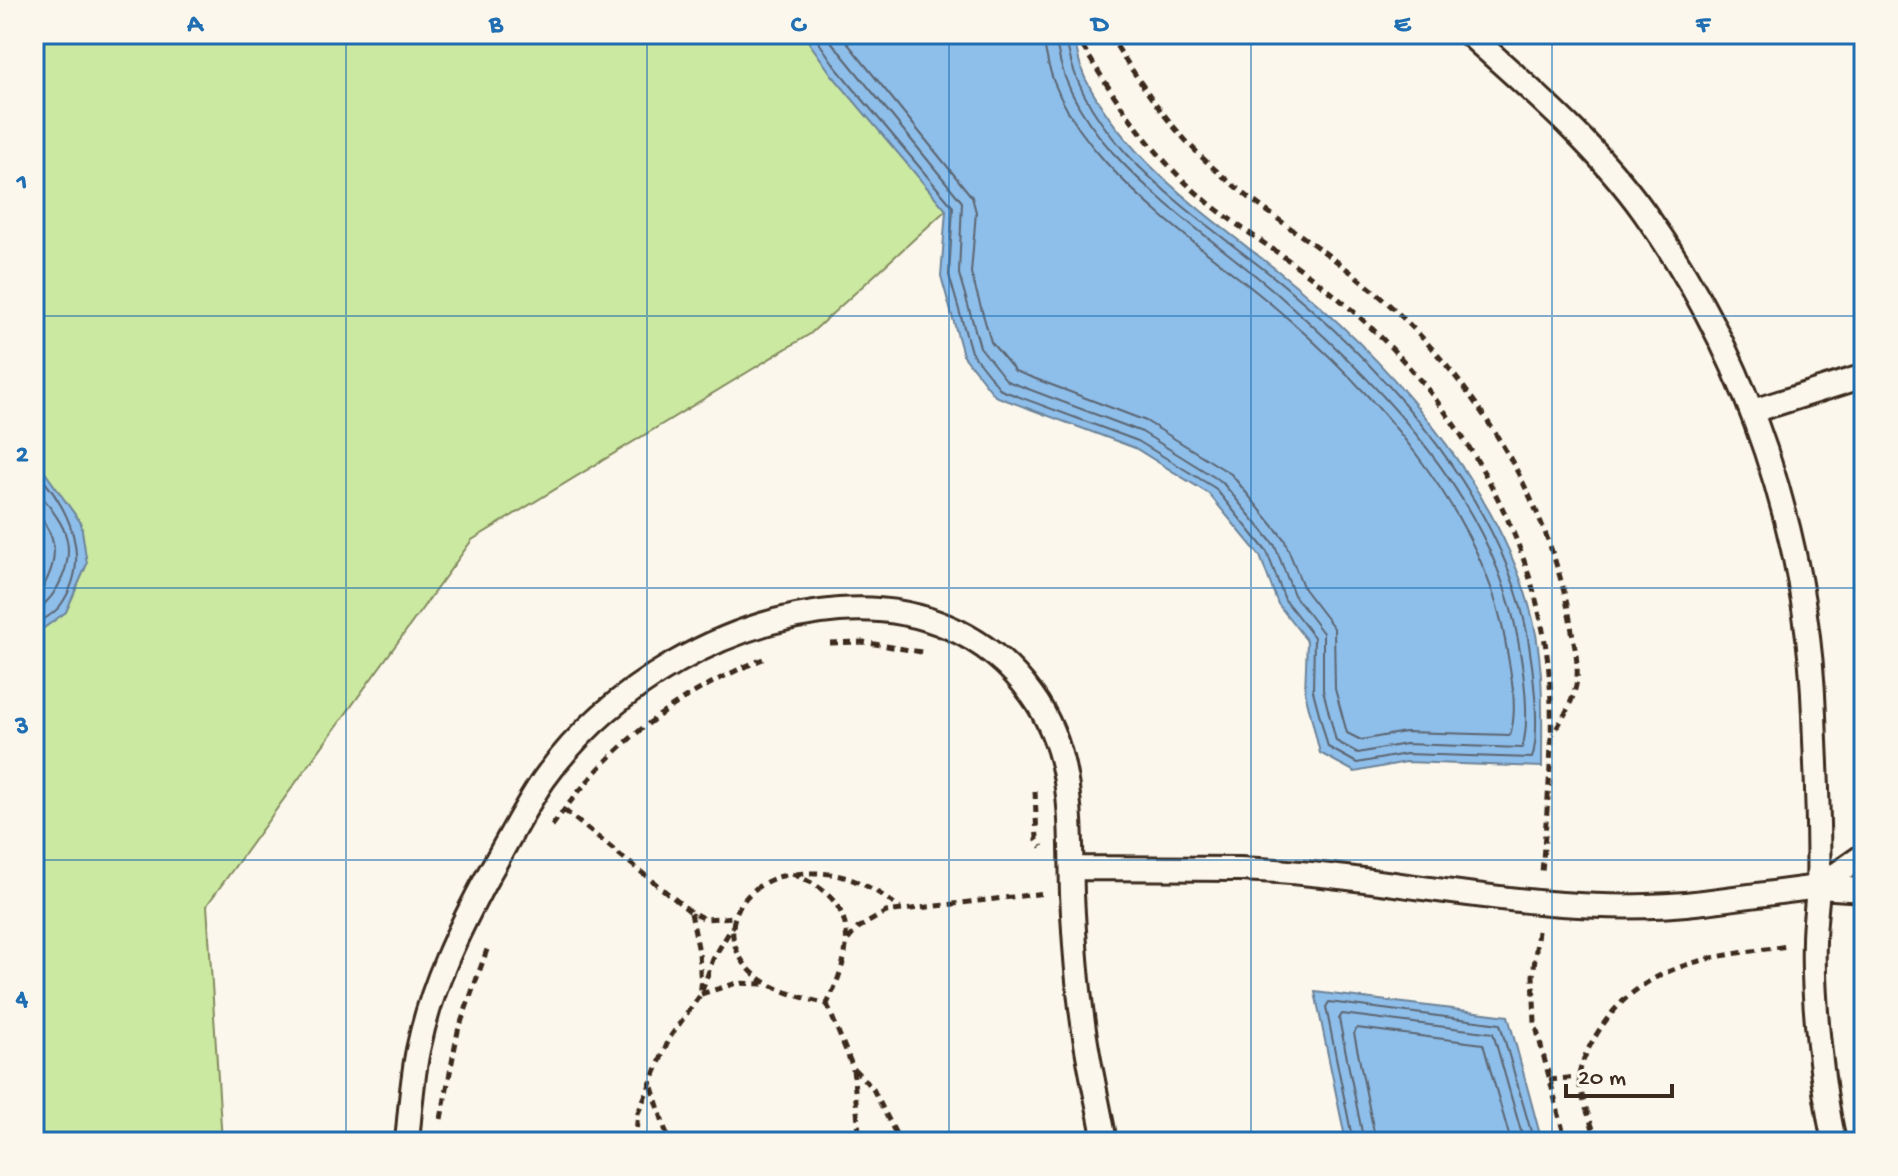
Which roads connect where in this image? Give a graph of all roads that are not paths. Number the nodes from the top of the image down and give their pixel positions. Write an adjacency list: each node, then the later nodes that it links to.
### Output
1 (1469, 34): 3 (lane)
2 (1864, 376): 3 (lane)
3 (1753, 411): 6 (lane)
4 (1864, 855): 6 (lane)
5 (1072, 879): 6 (lane, bridge); 8 (lane); 9 (lane)
6 (1818, 887): 7 (lane); 10 (lane)
7 (1864, 890)
8 (407, 1142)
9 (1105, 1142)
10 (1834, 1142)

